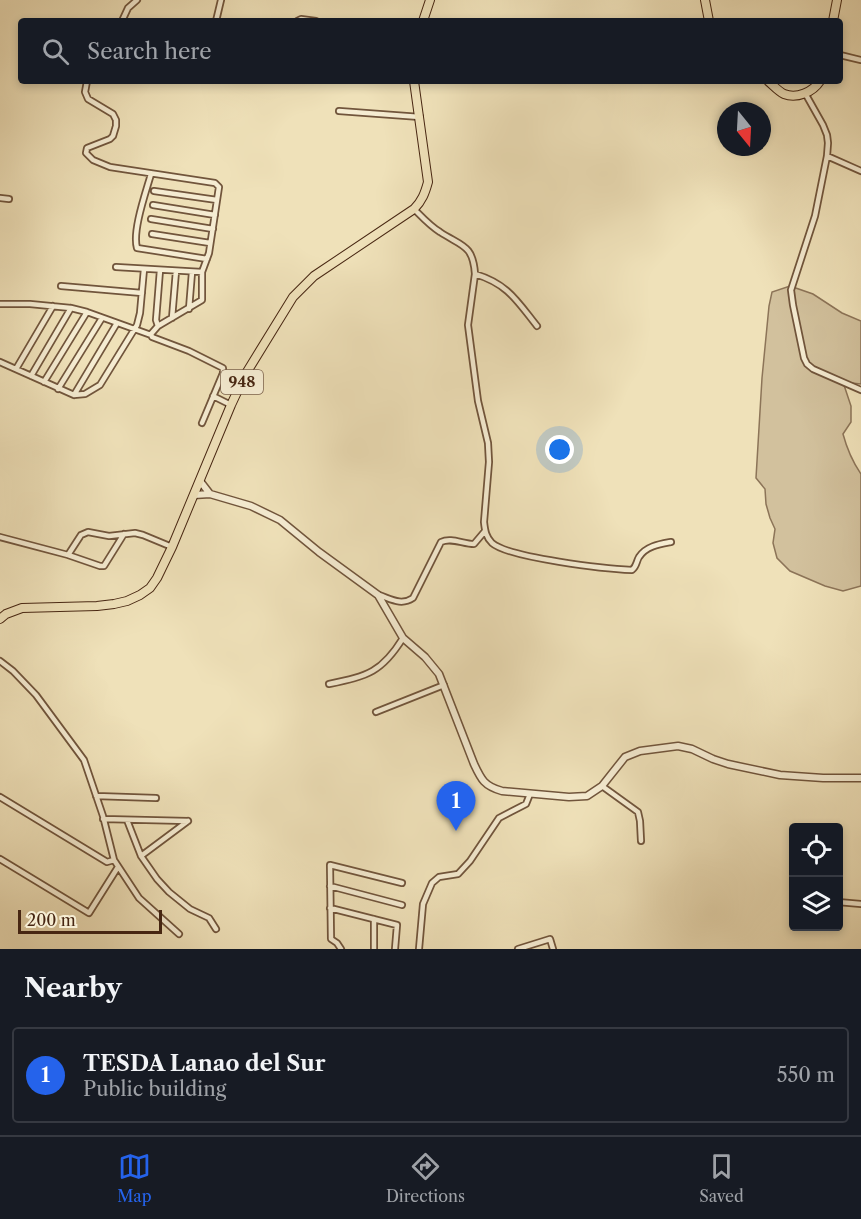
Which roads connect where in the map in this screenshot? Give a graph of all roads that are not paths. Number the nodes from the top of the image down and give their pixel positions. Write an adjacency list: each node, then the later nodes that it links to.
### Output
1 (137, 0): 6 (street)
2 (221, 0): 7 (street)
3 (430, 0): 8 (main road)
4 (705, 0): 9 (main road)
5 (837, 0): 10 (main road)
6 (123, 18)
7 (217, 18)
8 (424, 18)
9 (708, 18)
10 (834, 18)
11 (843, 56): 12 (street)
12 (861, 60)
13 (86, 84): 22 (street)
14 (414, 84): 19 (main road, 948)
15 (772, 84): 17 (main road)
16 (818, 84): 17 (main road)
17 (805, 93): 20 (street)
18 (339, 111): 19 (street)
19 (420, 117): 28 (main road, 948)
20 (827, 156): 21 (street); 61 (street)
21 (861, 171)
22 (152, 174): 26 (street); 34 (street)
23 (154, 192): 26 (street)
24 (0, 198): 25 (street)
25 (9, 199)
26 (217, 200): 29 (street)
27 (153, 205): 29 (street)
28 (414, 209): 41 (street); 64 (main road, 948)
29 (215, 215): 31 (street)
30 (151, 219): 31 (street)
31 (213, 229): 33 (street)
32 (152, 234): 33 (street)
33 (210, 243): 34 (street)
34 (207, 259): 40 (street)
35 (116, 267): 36 (street)
36 (144, 269): 37 (street); 43 (street)
37 (160, 270): 38 (street); 52 (street)
38 (176, 271): 39 (street); 50 (street)
39 (192, 272): 40 (street); 47 (street)
40 (202, 272): 47 (street)
41 (475, 274): 53 (street); 69 (street)
42 (61, 286): 43 (street)
43 (142, 293): 54 (street)
44 (0, 304): 45 (street)
45 (53, 306): 46 (street); 57 (street)
46 (70, 308): 48 (street); 58 (street)
47 (189, 309): 50 (street)
48 (87, 312): 49 (street); 59 (street)
49 (102, 318): 51 (street); 60 (street)
50 (172, 318): 52 (street)
51 (117, 323): 54 (street); 62 (street)
52 (158, 326): 55 (street)
53 (537, 326)
54 (134, 330): 55 (street); 62 (street)
55 (151, 335): 63 (street)
56 (0, 362): 57 (street)
57 (16, 369): 58 (street)
58 (31, 376): 59 (street)
59 (44, 382): 60 (street)
60 (58, 389): 62 (street)
61 (861, 390)
62 (74, 395)
63 (213, 396): 64 (street); 65 (street)
64 (231, 405): 66 (main road, 948)
65 (202, 423)
66 (200, 481): 67 (street); 68 (main road, 948)
67 (210, 494): 68 (street); 75 (street)
68 (194, 495): 73 (main road, 948)
69 (485, 531): 72 (street); 75 (street)
70 (124, 534): 73 (street); 74 (street); 74 (street)
71 (0, 537): 74 (street)
72 (671, 542)
73 (172, 547): 76 (main road, 948)
74 (68, 555)
75 (378, 595): 77 (street)
76 (0, 620)
77 (403, 638): 79 (street); 80 (street)
78 (0, 661): 85 (street)
79 (329, 684)
80 (444, 685): 81 (street); 84 (street)
81 (376, 712)
82 (861, 777): 83 (street)
83 (602, 786): 84 (street); 90 (street)
84 (530, 794): 107 (street)
85 (96, 796): 87 (street); 88 (street)
86 (0, 797): 93 (street)
87 (156, 798)
88 (103, 819): 89 (street); 93 (street)
89 (127, 820): 91 (street); 91 (street)
90 (641, 841)
91 (141, 856): 102 (street)
92 (0, 859): 94 (street)
93 (114, 861): 94 (street)
94 (118, 867): 103 (street)
95 (402, 883): 96 (street)
96 (330, 886): 99 (street); 100 (street)
97 (843, 902): 98 (street)
98 (861, 904)
99 (402, 905)
100 (330, 908): 101 (street); 104 (street)
101 (374, 919): 105 (street); 106 (street)
102 (216, 929)
103 (179, 934)
104 (341, 949)
105 (374, 949)
106 (395, 949)
107 (419, 949)
108 (518, 949): 109 (street)
109 (553, 949)

